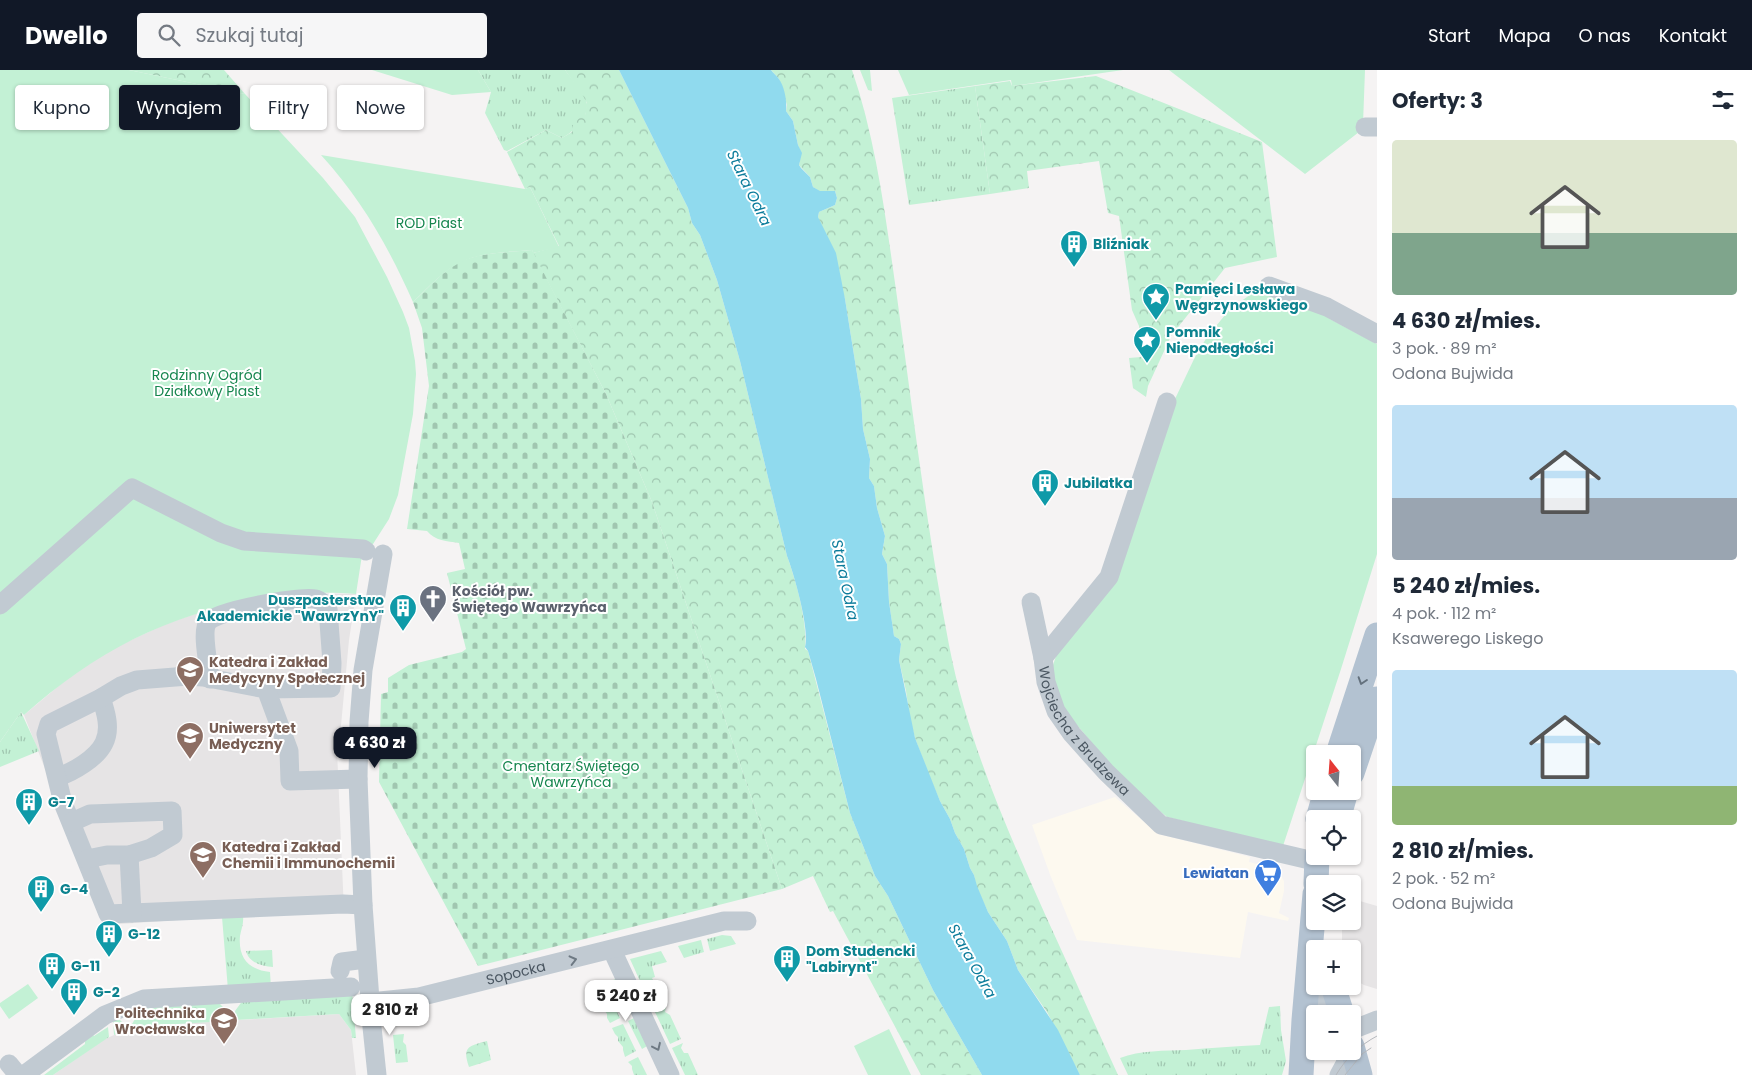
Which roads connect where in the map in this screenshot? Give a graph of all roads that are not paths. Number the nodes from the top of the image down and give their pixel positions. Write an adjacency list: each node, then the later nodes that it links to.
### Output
1 (1269, 286): 2 (street)
2 (1377, 334)
3 (1167, 402): 7 (street, Wojciecha z Brudzewa)
4 (1031, 602): 7 (street)
5 (0, 606): 15 (street)
6 (1377, 635): 12 (main road, one-way to 12)
7 (1043, 658): 18 (street, Wojciecha z Brudzewa)
8 (210, 679): 9 (street); 9 (street); 10 (street)
9 (266, 689): 15 (street)
10 (101, 698): 14 (street); 14 (street)
11 (1377, 699): 13 (main road)
12 (1341, 745)
13 (1361, 746)
14 (58, 777): 16 (street)
15 (358, 779): 20 (street)
16 (72, 822): 17 (street); 19 (street)
17 (129, 855): 19 (street); 21 (street)
18 (1306, 857)
19 (87, 859): 21 (street)
20 (363, 905): 21 (street); 24 (street)
21 (132, 913)
22 (747, 921): 23 (street, Sopocka)
23 (612, 950): 28 (street, Sopocka, one-way to 23); 37 (street, one-way to 37)
24 (366, 960): 25 (street); 28 (street)
25 (340, 970)
26 (351, 987): 35 (street)
27 (1309, 995): 34 (main road)
28 (370, 1002): 36 (street)
29 (1377, 1020): 30 (street)
30 (1361, 1026)
31 (1336, 1060): 38 (street)
32 (1347, 1060): 38 (street)
33 (1356, 1060): 39 (main road)
34 (1306, 1061)
35 (24, 1075)
36 (377, 1075)
37 (670, 1075)
38 (1338, 1075)
39 (1360, 1075)

